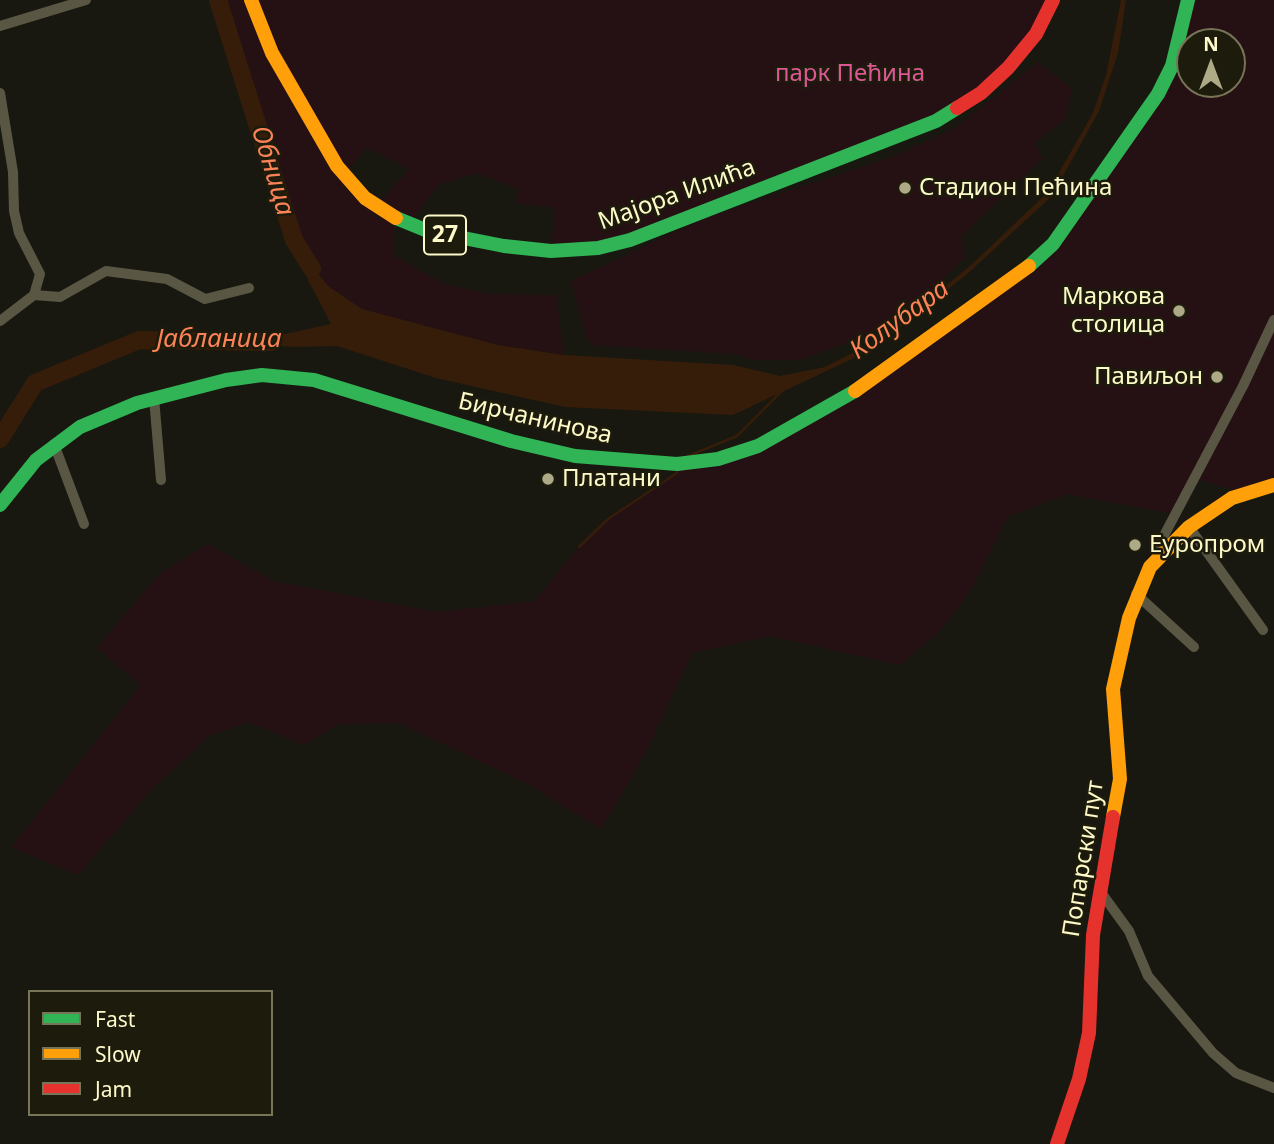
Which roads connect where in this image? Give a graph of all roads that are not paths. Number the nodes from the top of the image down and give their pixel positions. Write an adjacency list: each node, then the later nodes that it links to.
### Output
1 (86, 0): 5 (street)
2 (251, 0): 3 (main road, Мајора Илића / 27)
3 (1053, 0)
4 (1188, 0): 11 (main road, Бирчанинова)
5 (0, 26)
6 (0, 93): 8 (street)
7 (249, 288): 8 (street)
8 (34, 295): 10 (street)
9 (1274, 320): 18 (street)
10 (0, 321)
11 (154, 398): 12 (main road, Бирчанинова); 13 (street)
12 (54, 444): 15 (main road, Бирчанинова); 16 (street)
13 (161, 481)
14 (1274, 485): 17 (main road, Попарски пут)
15 (0, 505)
16 (84, 524)
17 (1189, 527): 18 (main road, Попарски пут); 20 (street)
18 (1156, 560): 19 (main road, Попарски пут)
19 (1136, 594): 21 (street); 22 (main road, Попарски пут)
20 (1263, 629)
21 (1194, 647)
22 (1100, 891): 23 (street); 24 (main road, Попарски пут)
23 (1274, 1088)
24 (1057, 1144)

